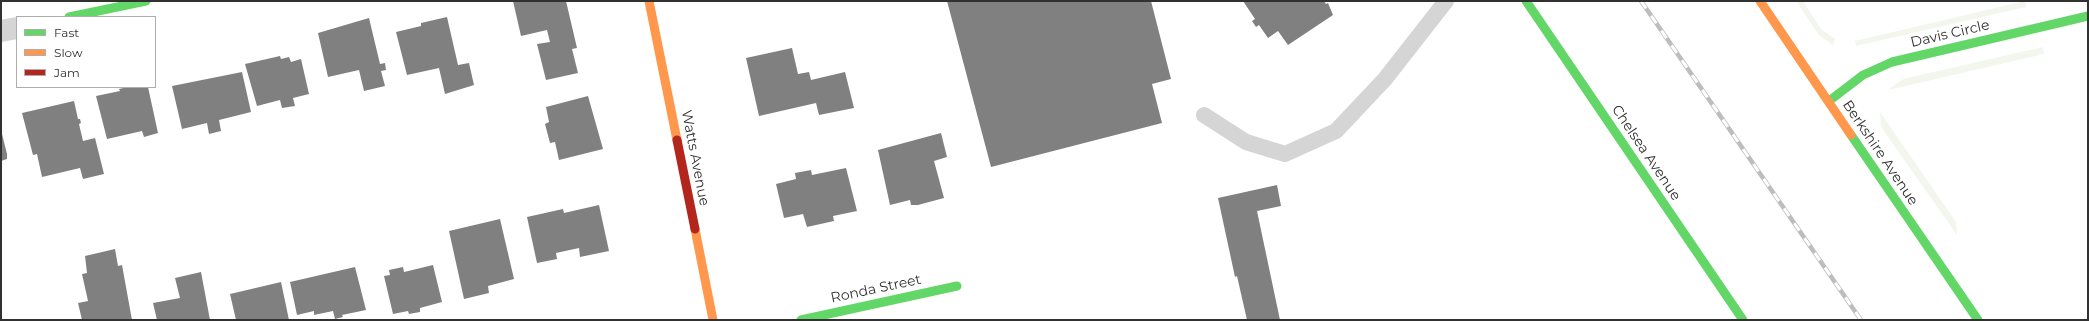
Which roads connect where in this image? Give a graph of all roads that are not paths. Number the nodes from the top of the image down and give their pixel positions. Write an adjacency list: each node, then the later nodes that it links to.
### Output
1 (146, 1): 6 (street)
2 (649, 1): 13 (street, Watts Avenue)
3 (1446, 1): 11 (lane)
4 (1526, 1): 15 (street, Chelsea Avenue)
5 (1760, 1): 10 (street, Berkshire Avenue)
6 (74, 16)
7 (2088, 16): 10 (street, Davis Circle)
8 (16, 28): 9 (street)
9 (1, 31)
10 (1829, 101): 16 (street, Berkshire Avenue)
11 (1204, 115)
12 (957, 286): 14 (street, Ronda Street)
13 (714, 320)
14 (801, 320)
15 (1743, 320)
16 (1978, 320)

